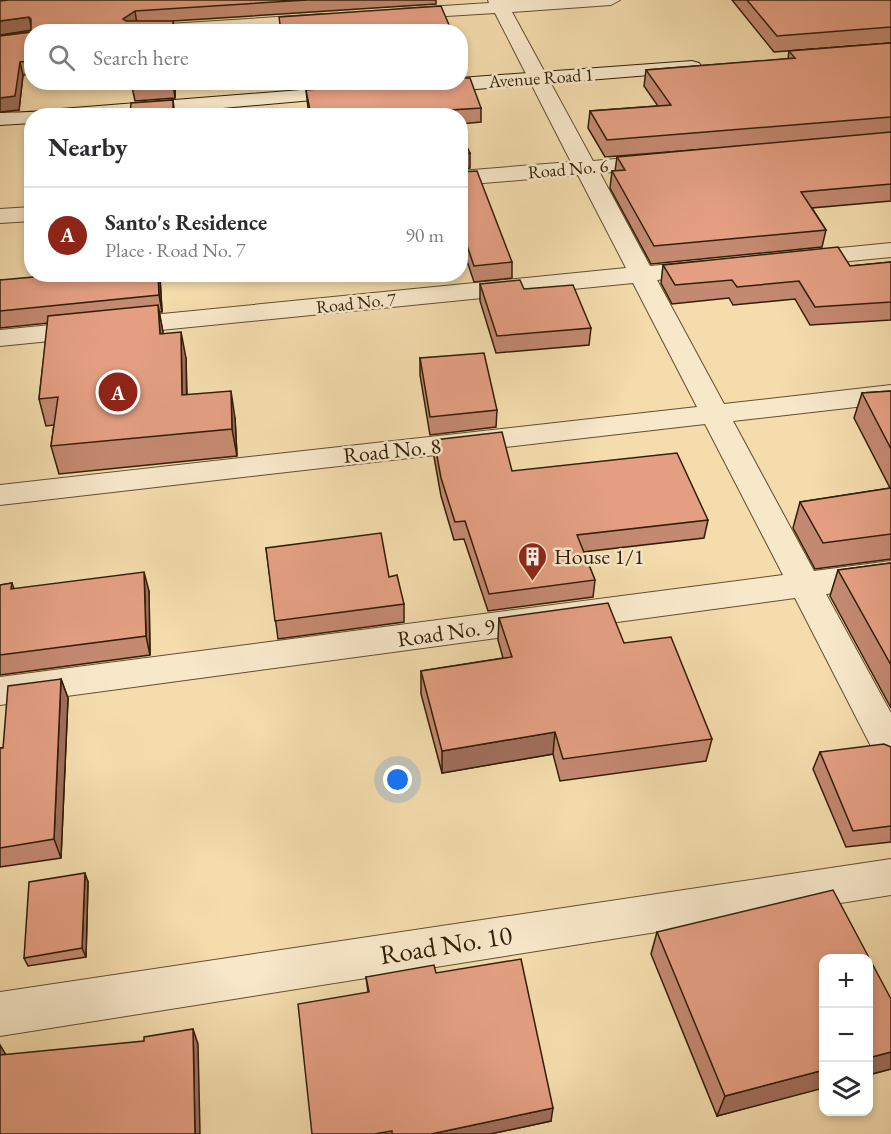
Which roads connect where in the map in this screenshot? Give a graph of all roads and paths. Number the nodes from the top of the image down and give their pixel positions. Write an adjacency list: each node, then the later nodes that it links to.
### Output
1 (611, 0): 2 (street)
2 (499, 4): 3 (street); 7 (street)
3 (384, 15)
4 (348, 17): 5 (street)
5 (250, 24)
6 (715, 65): 7 (street, Avenue Road 1)
7 (538, 78): 8 (street, Avenue Road 1); 14 (street)
8 (468, 83)
9 (371, 91): 10 (street)
10 (151, 108)
11 (24, 118): 12 (street)
12 (0, 119)
13 (680, 160): 14 (street, Road No. 6)
14 (585, 168): 15 (street, Road No. 6); 21 (street)
15 (468, 177)
16 (24, 214): 17 (street)
17 (0, 216)
18 (891, 250): 19 (street)
19 (772, 262)
20 (725, 267): 21 (street, Road No. 7)
21 (642, 275): 22 (street, Road No. 7); 24 (street)
22 (0, 338)
23 (891, 394): 24 (street, Road No. 8)
24 (715, 414): 25 (street, Road No. 8); 27 (street)
25 (0, 495)
26 (891, 573): 27 (street, Road No. 9)
27 (804, 584): 28 (street, Road No. 9); 29 (street)
28 (0, 691)
29 (891, 749)
30 (891, 877): 31 (street, Road No. 10)
31 (0, 1014)

